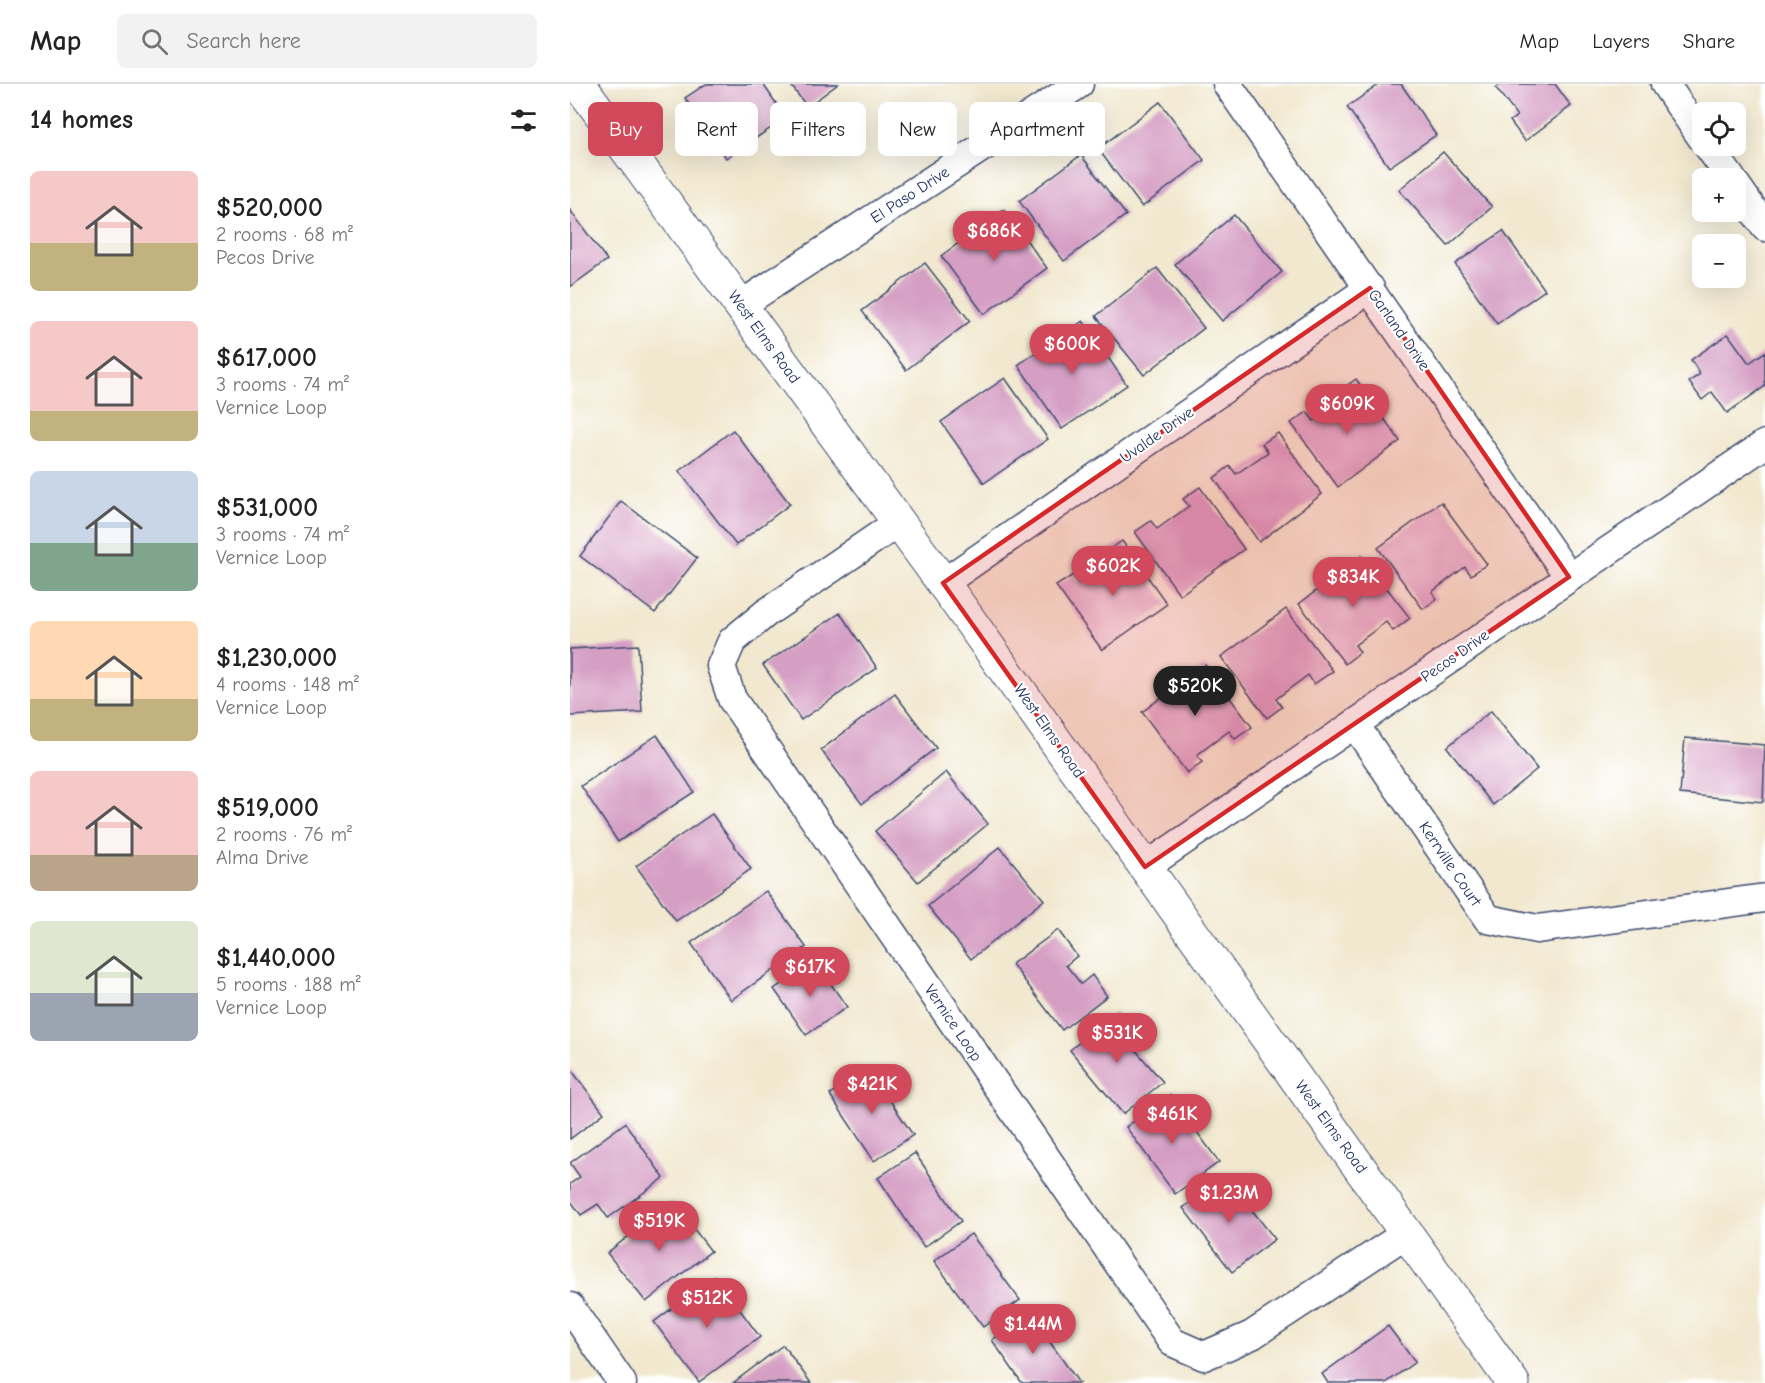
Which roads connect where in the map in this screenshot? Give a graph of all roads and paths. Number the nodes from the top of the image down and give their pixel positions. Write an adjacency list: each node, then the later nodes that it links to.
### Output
1 (578, 84): 5 (street); 10 (main road, West Elms Road)
2 (1079, 84): 10 (street, El Paso Drive)
3 (1227, 84): 9 (street, Garland Drive)
4 (1665, 84): 6 (street)
5 (570, 89)
6 (1692, 123)
7 (1746, 199): 8 (street)
8 (1765, 227)
9 (1370, 288): 13 (street, Garland Drive); 14 (street, Uvalde Drive)
10 (741, 305): 12 (main road, West Elms Road)
11 (1765, 444): 13 (street, Pecos Drive)
12 (899, 522): 14 (main road, West Elms Road); 18 (street, Vernice Loop)
13 (1569, 577): 15 (street, Pecos Drive)
14 (943, 583): 16 (main road, West Elms Road)
15 (1355, 725): 16 (street, Pecos Drive); 17 (street, Kerrville Court)
16 (1145, 867): 18 (main road, West Elms Road)
17 (1765, 898)
18 (1407, 1233): 21 (main road, West Elms Road)
19 (570, 1308): 20 (street)
20 (622, 1383)
21 (1513, 1383)

